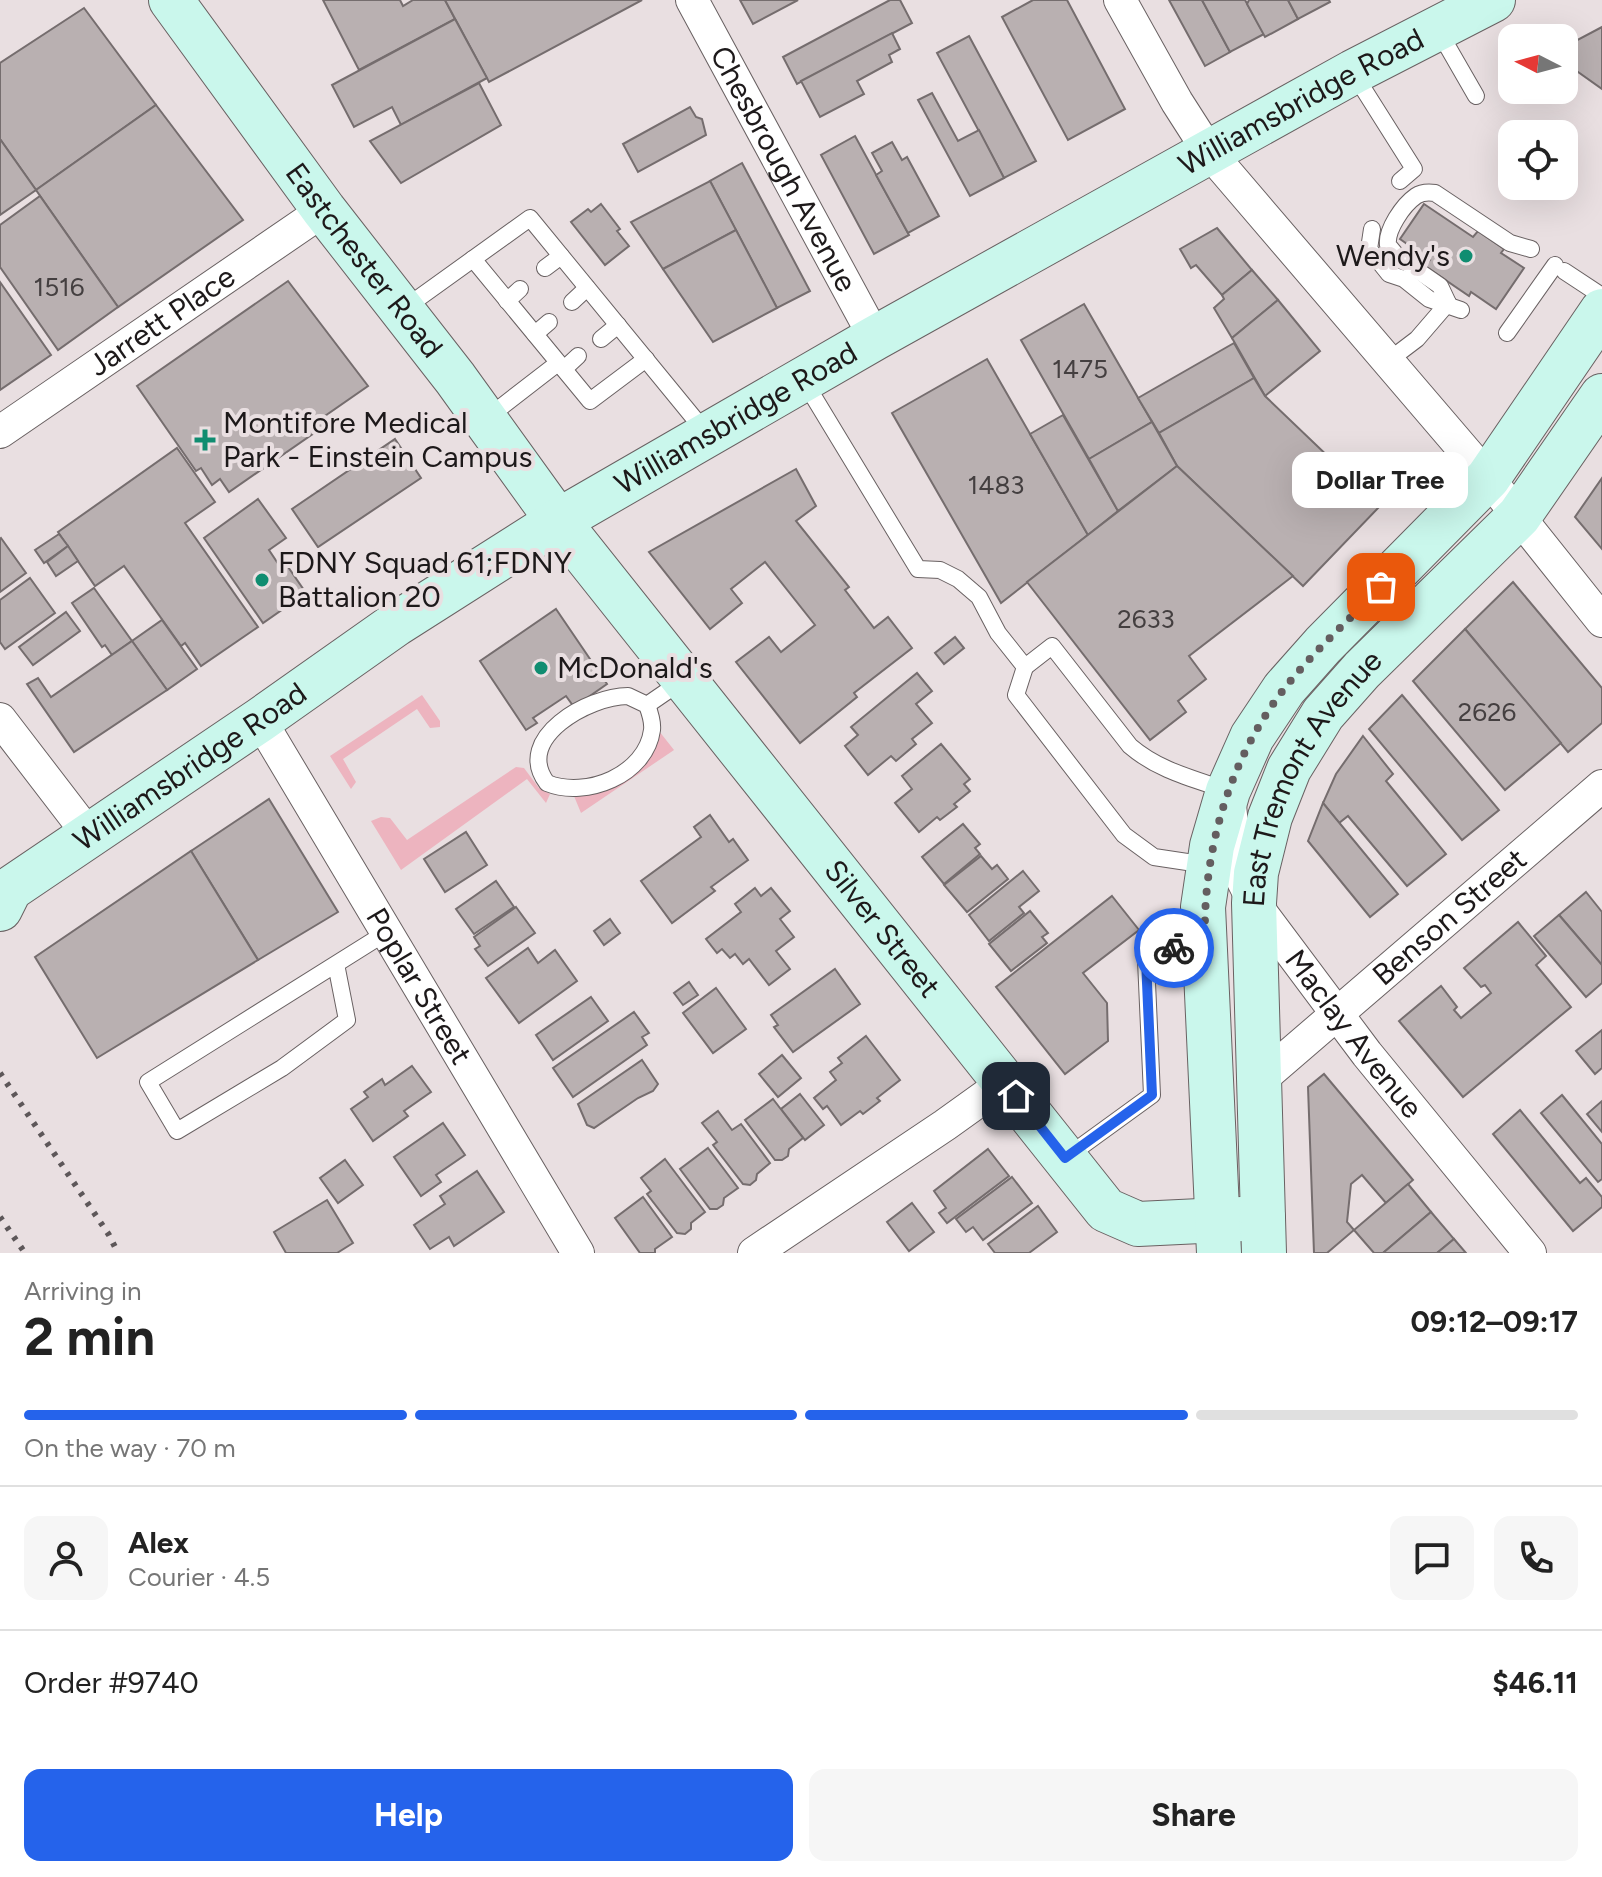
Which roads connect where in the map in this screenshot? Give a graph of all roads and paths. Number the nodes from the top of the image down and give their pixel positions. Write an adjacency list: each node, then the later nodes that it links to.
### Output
1 (171, 0): 10 (main road, Eastchester Road)
2 (692, 0): 26 (street, Chesbrough Avenue)
3 (1120, 0): 8 (street)
4 (1493, 0): 5 (main road, Williamsbridge Road)
5 (1437, 29): 6 (main road, Williamsbridge Road); 7 (lane)
6 (1353, 72): 8 (main road, Williamsbridge Road); 9 (lane)
7 (1476, 96)
8 (1209, 152): 26 (main road, Williamsbridge Road); 30 (street)
9 (1400, 181)
10 (324, 210): 20 (main road, Eastchester Road); 35 (street, Jarrett Place)
11 (1372, 229): 19 (lane)
12 (1531, 249): 19 (lane)
13 (561, 256): 14 (lane); 15 (lane); 16 (lane)
14 (473, 259): 20 (lane); 25 (lane)
15 (545, 268)
16 (587, 288): 18 (lane); 23 (lane)
17 (1602, 296): 24 (lane)
18 (572, 302)
19 (1455, 307): 30 (lane)
20 (402, 310): 34 (main road, Eastchester Road)
21 (1602, 311): 37 (main road, East Tremont Avenue)
22 (549, 322): 25 (lane)
23 (618, 325): 27 (lane); 29 (lane)
24 (1507, 333)
25 (535, 334): 31 (lane)
26 (875, 338): 32 (main road, Williamsbridge Road)
27 (601, 339)
28 (578, 356): 31 (lane)
29 (646, 359): 31 (lane); 36 (lane)
30 (1388, 361): 37 (street)
31 (561, 366): 34 (lane)
32 (803, 380): 36 (main road, Williamsbridge Road); 41 (lane)
33 (1602, 396): 38 (main road, East Tremont Avenue)
34 (485, 419): 39 (main road, Eastchester Road)
35 (0, 432)
36 (708, 435): 39 (main road, Williamsbridge Road)
37 (1488, 478): 38 (street); 47 (main road, East Tremont Avenue)
38 (1519, 516): 40 (street); 51 (main road, East Tremont Avenue)
39 (558, 521): 42 (main road, Silver Street); 45 (main road, Williamsbridge Road)
40 (1602, 621)
41 (1025, 667): 47 (lane); 49 (lane)
42 (684, 680): 43 (lane); 57 (main road, Silver Street)
43 (647, 705): 43 (lane)
44 (0, 719): 48 (street)
45 (260, 720): 48 (main road, Williamsbridge Road); 52 (street, Poplar Street)
46 (1602, 786): 55 (street, Benson Street)
47 (1228, 791): 49 (main road, East Tremont Avenue); 51 (street, Maclay Avenue)
48 (89, 835): 50 (main road, Williamsbridge Road)
49 (1209, 866): 53 (main road, East Tremont Avenue)
50 (3, 896)
51 (1254, 903): 55 (street, Maclay Avenue); 56 (main road, East Tremont Avenue)
52 (387, 932): 54 (lane); 61 (street, Poplar Street)
53 (1205, 947): 58 (lane); 60 (main road, East Tremont Avenue)
54 (336, 964): 54 (lane)
55 (1337, 1014): 56 (street, Benson Street); 63 (street, Maclay Avenue)
56 (1260, 1080): 59 (main road, East Tremont Avenue)
57 (1005, 1082): 58 (main road, Silver Street); 62 (street)
58 (1065, 1158): 60 (main road, Silver Street)
59 (1263, 1235): 60 (main road, Silver Street)
60 (1219, 1237)
61 (578, 1253)
62 (754, 1253)
63 (1530, 1253)

